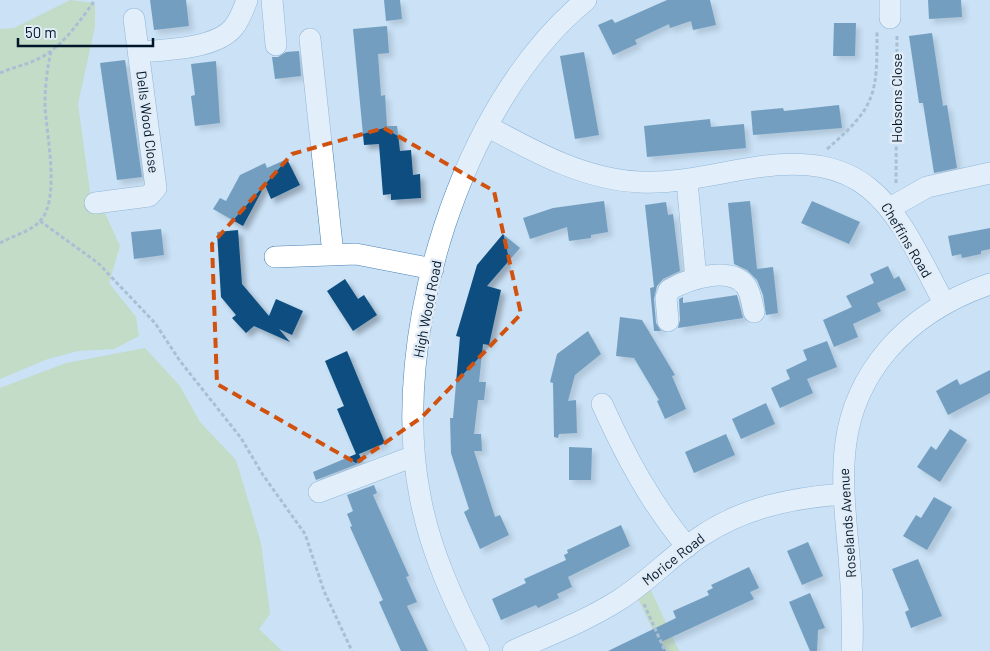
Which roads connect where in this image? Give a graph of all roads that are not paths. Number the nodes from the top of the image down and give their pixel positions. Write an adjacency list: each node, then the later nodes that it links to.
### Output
1 (247, 0): 7 (street, Dells Wood Close)
2 (272, 0): 6 (street)
3 (581, 1): 8 (street, High Wood Road)
4 (134, 18): 7 (street, Dells Wood Close)
5 (310, 39): 13 (street)
6 (276, 45)
7 (139, 52): 11 (street, Dells Wood Close)
8 (487, 126): 10 (street, Cheffins Road); 15 (street, High Wood Road)
9 (990, 173): 12 (street)
10 (688, 180): 12 (street, Cheffins Road); 16 (street)
11 (95, 203)
12 (893, 206): 18 (street, Cheffins Road)
13 (333, 254): 14 (street); 15 (street)
14 (275, 258)
15 (433, 269): 22 (street, High Wood Road)
16 (696, 279): 19 (street); 20 (street)
17 (990, 284): 18 (street, Roselands Avenue)
18 (944, 303): 24 (street, Roselands Avenue)
19 (754, 312)
20 (668, 320)
21 (602, 404): 25 (street)
22 (414, 456): 23 (street); 26 (street, High Wood Road)
23 (319, 492)
24 (843, 494): 25 (street, Morice Road); 28 (street, Roselands Avenue)
25 (686, 547): 27 (street, Morice Road)
26 (479, 651)
27 (513, 651)
28 (852, 651)

